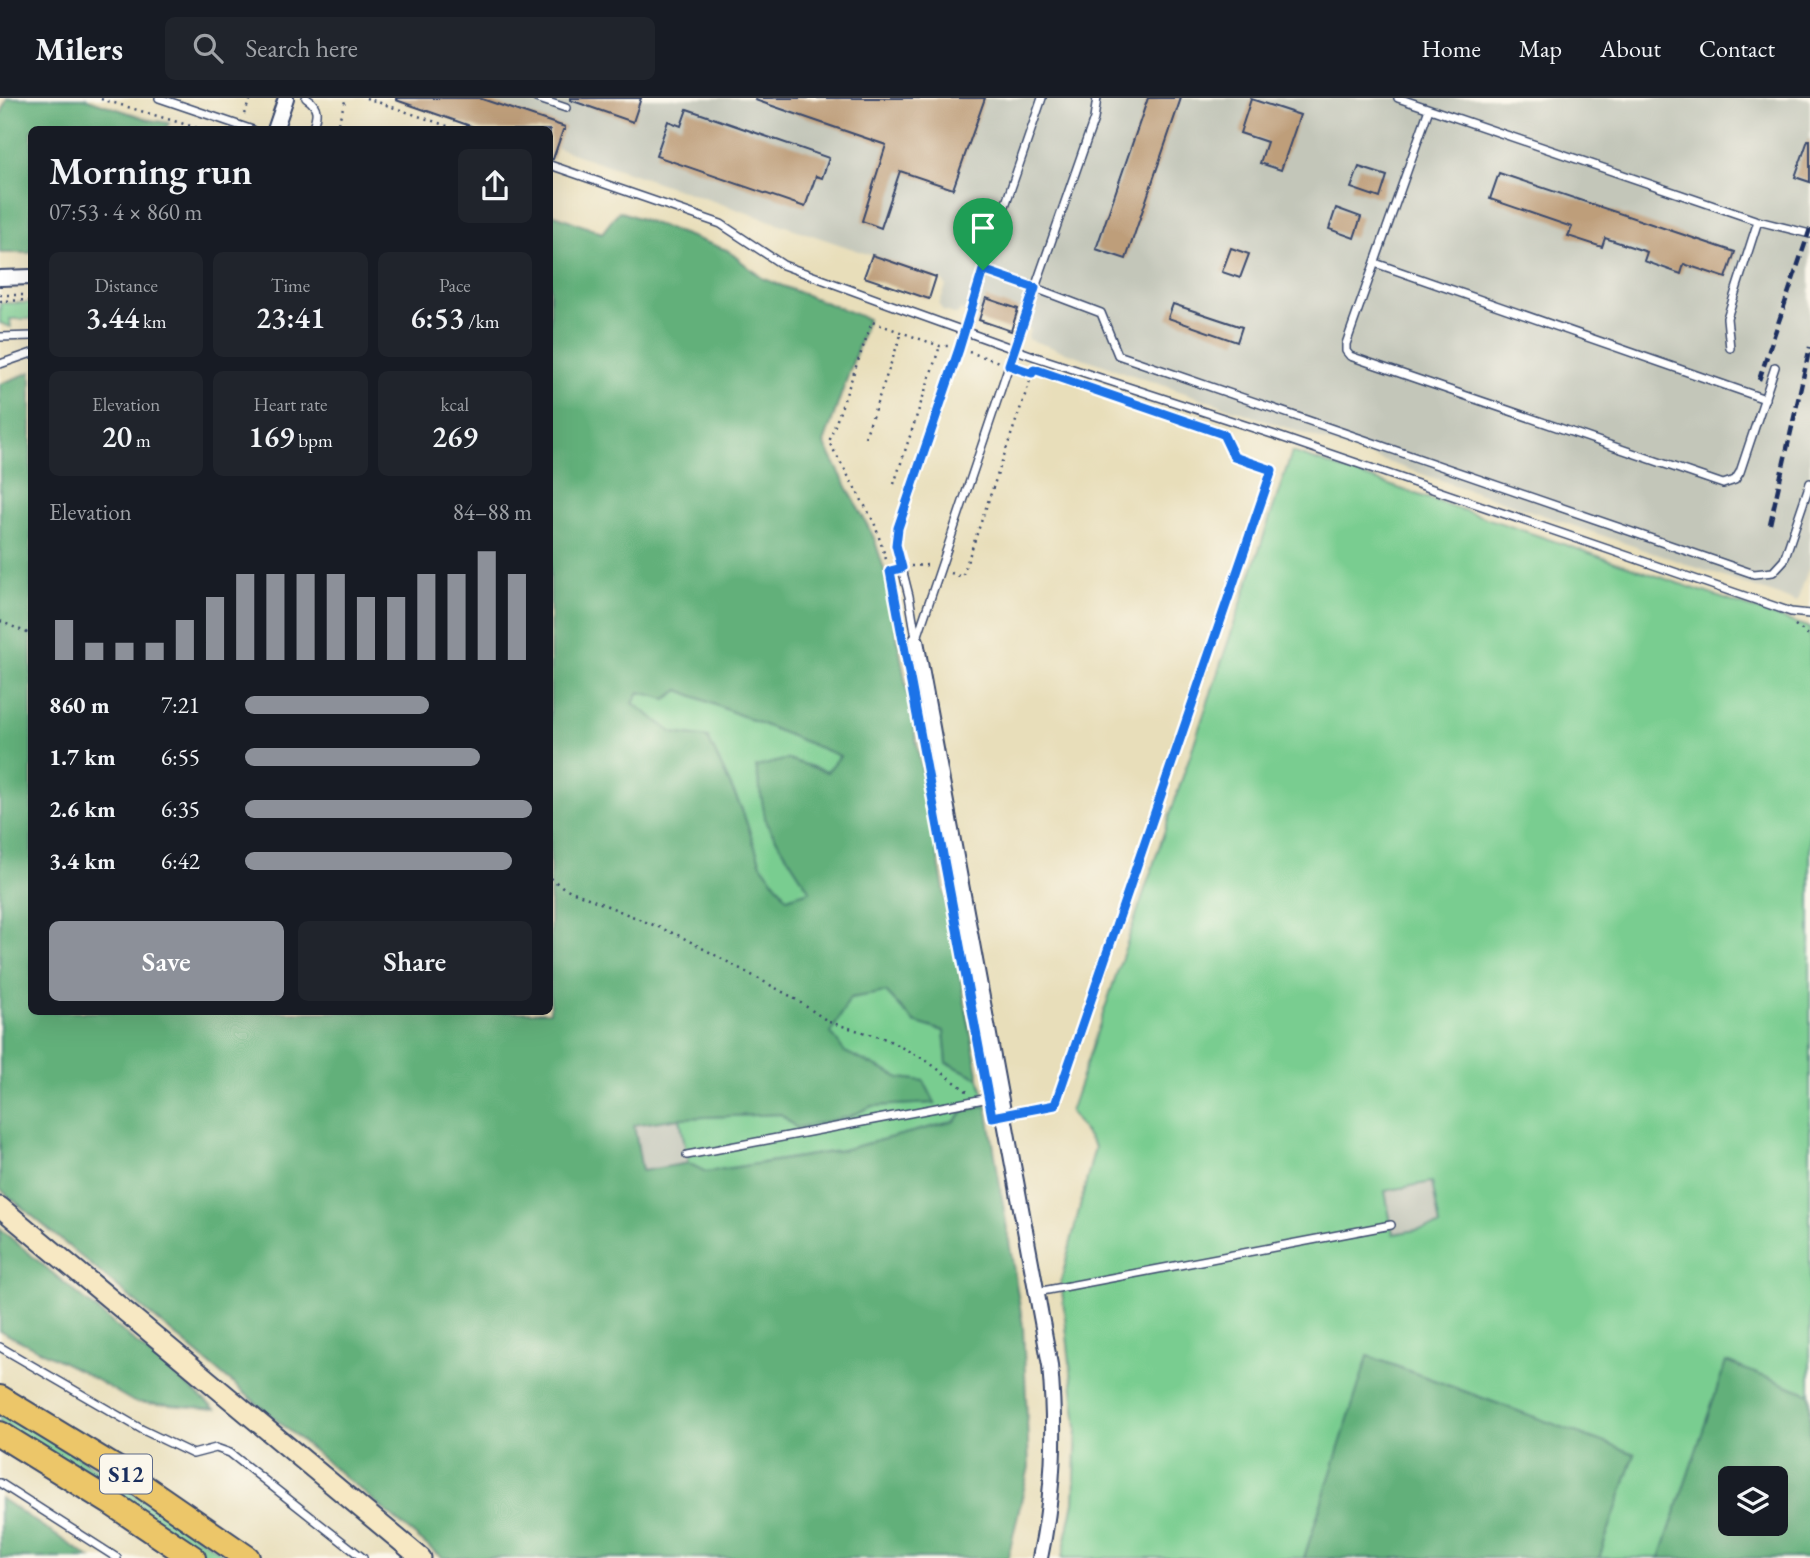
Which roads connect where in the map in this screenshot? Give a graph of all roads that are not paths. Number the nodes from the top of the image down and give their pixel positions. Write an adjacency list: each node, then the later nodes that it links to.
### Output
1 (159, 98): 10 (lane)
2 (286, 98): 11 (street)
3 (306, 98): 12 (lane)
4 (536, 98): 8 (lane)
5 (1042, 98): 17 (lane)
6 (1097, 98): 20 (lane)
7 (1398, 98): 9 (lane)
8 (566, 108)
9 (1429, 109): 14 (lane); 16 (lane)
10 (241, 126)
11 (276, 126)
12 (313, 126)
13 (553, 166): 21 (lane)
14 (1758, 221): 15 (lane); 24 (lane)
15 (1810, 234)
16 (1375, 263): 29 (lane); 29 (lane)
17 (983, 270): 20 (lane); 21 (lane)
18 (28, 277): 19 (street)
19 (0, 278)
20 (1035, 288): 25 (lane); 30 (lane)
21 (965, 331): 25 (lane); 32 (lane)
22 (28, 336): 23 (lane)
23 (0, 337)
24 (1730, 348)
25 (1015, 349): 31 (lane); 32 (lane)
26 (28, 354): 27 (lane)
27 (0, 363)
28 (1775, 367): 29 (lane)
29 (1765, 399)
30 (1810, 483)
31 (1810, 614)
32 (916, 641): 33 (street)
33 (999, 1091): 34 (lane); 37 (street)
34 (687, 1155)
35 (0, 1207): 46 (street)
36 (1391, 1225): 37 (lane)
37 (1037, 1292): 47 (street)
38 (0, 1347): 45 (lane)
39 (0, 1398): 44 (highway, S12)
40 (0, 1434): 43 (highway, S12)
41 (0, 1483): 42 (lane)
42 (117, 1558)
43 (193, 1558)
44 (247, 1558)
45 (363, 1558)
46 (421, 1558)
47 (1040, 1558)

